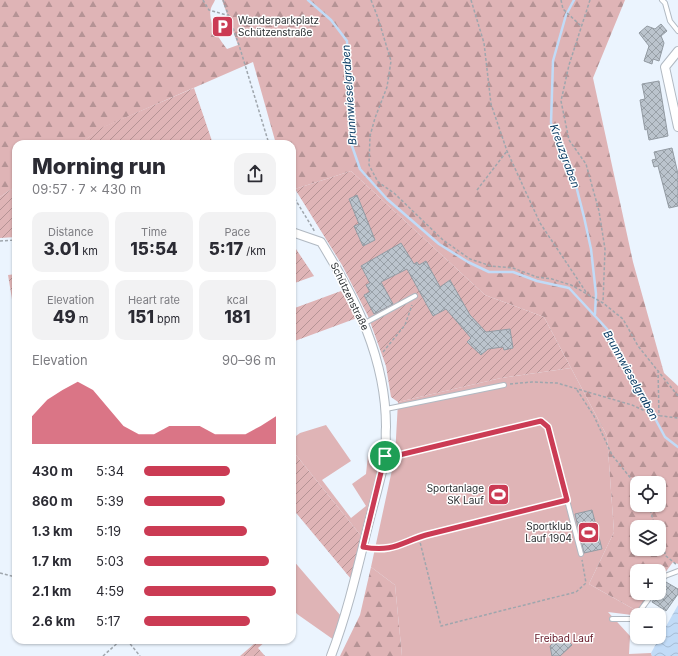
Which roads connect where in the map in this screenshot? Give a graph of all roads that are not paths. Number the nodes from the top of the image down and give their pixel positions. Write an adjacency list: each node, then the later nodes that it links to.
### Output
1 (662, 0): 2 (lane)
2 (678, 31)
3 (678, 51): 4 (street)
4 (678, 127)
5 (296, 233): 7 (street, Schützenstraße)
6 (415, 296): 7 (lane)
7 (365, 323): 9 (street, Schützenstraße)
8 (504, 385): 9 (lane)
9 (386, 409): 10 (street, Schützenstraße)
10 (385, 456): 11 (lane); 16 (street, Schützenstraße)
11 (581, 554)
12 (678, 571): 13 (lane)
13 (666, 576)
14 (648, 600): 15 (lane)
15 (612, 619)
16 (331, 656)

